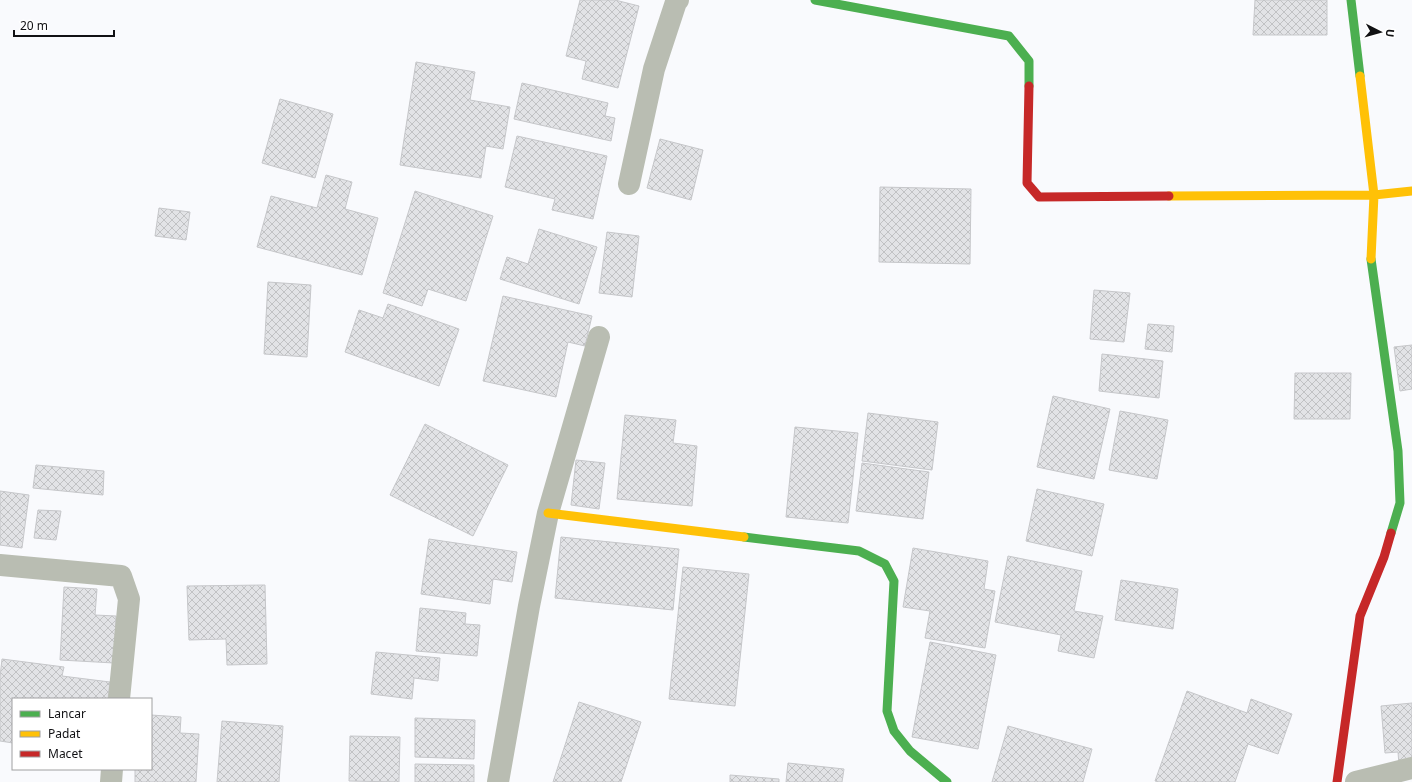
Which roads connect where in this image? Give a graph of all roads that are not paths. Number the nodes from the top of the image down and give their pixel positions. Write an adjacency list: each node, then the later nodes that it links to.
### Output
1 (678, 0): 4 (street)
2 (815, 0): 6 (street)
3 (1351, 0): 6 (street)
4 (629, 184)
5 (1412, 191): 6 (street)
6 (1374, 195): 16 (street)
7 (599, 337): 8 (street)
8 (548, 513): 14 (street); 15 (street)
9 (0, 566): 10 (street)
10 (119, 698)
11 (1412, 768): 17 (street)
12 (112, 770): 13 (street)
13 (111, 782)
14 (498, 782)
15 (947, 782)
16 (1337, 782)
17 (1356, 782)

